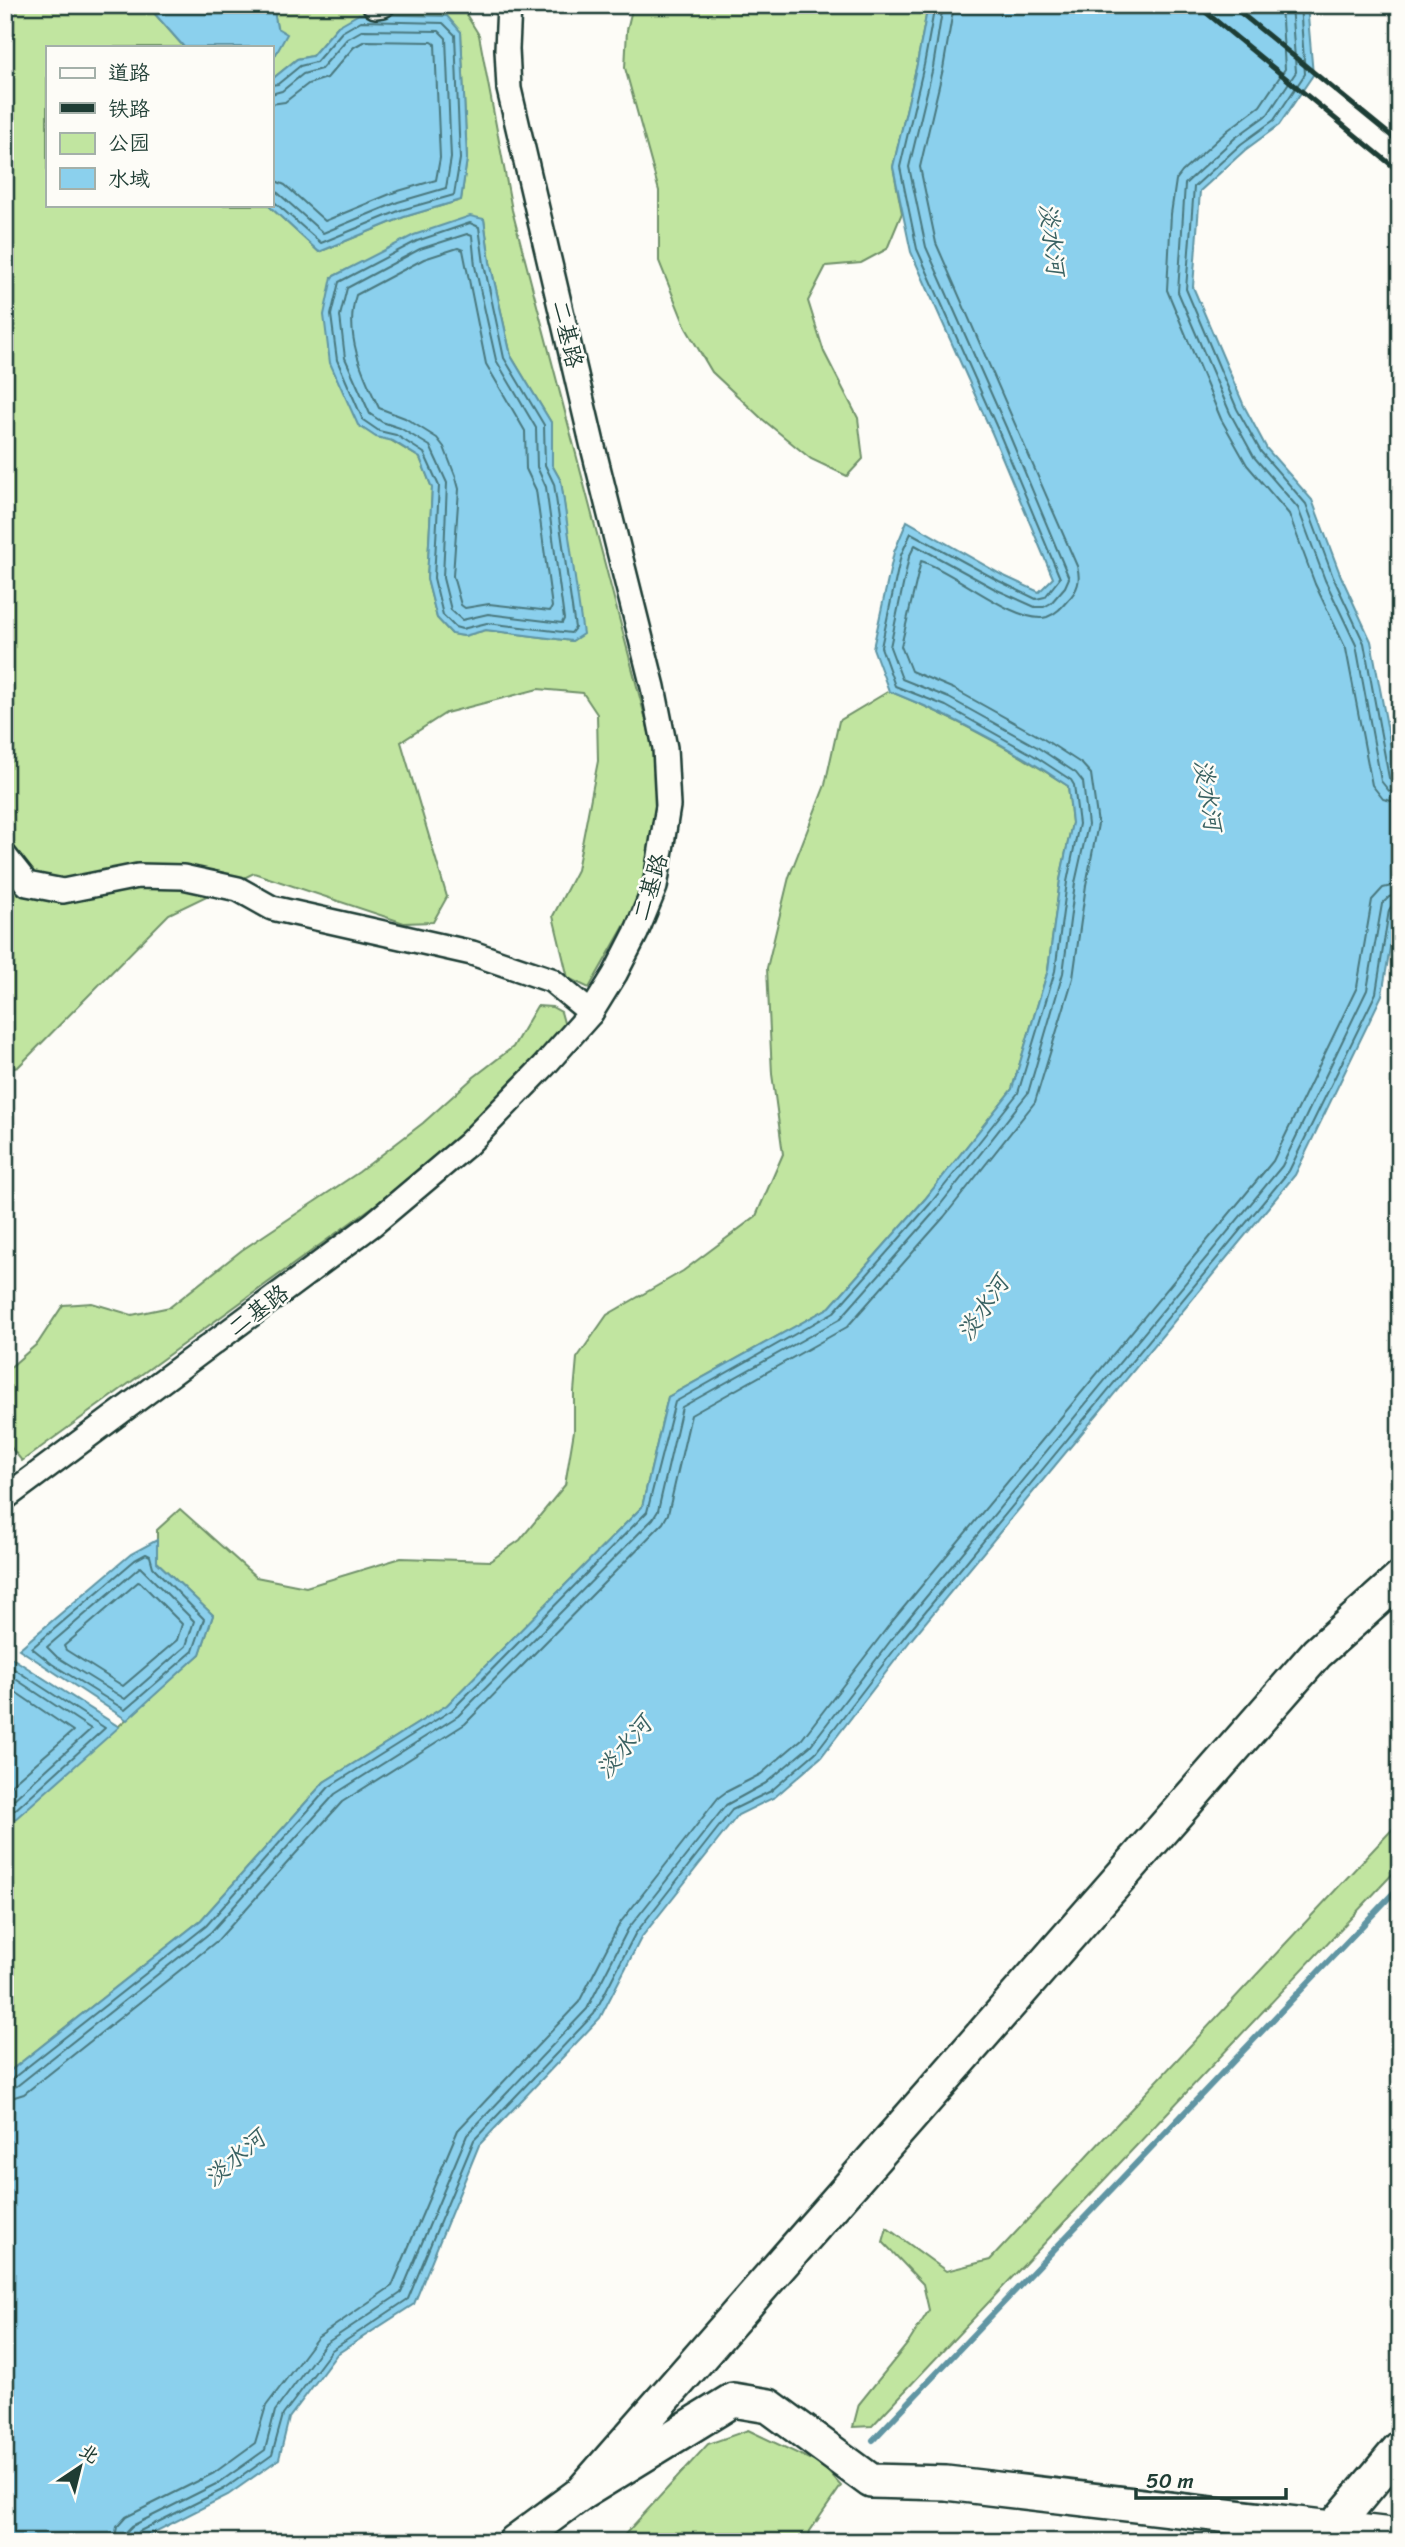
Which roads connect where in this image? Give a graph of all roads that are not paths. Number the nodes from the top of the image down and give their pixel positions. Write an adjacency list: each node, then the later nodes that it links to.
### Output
1 (383, 5): 3 (street)
2 (509, 5): 5 (street, 二基路)
3 (376, 6)
4 (5, 856): 5 (street)
5 (591, 1013): 6 (street, 二基路)
6 (5, 1498)
7 (1400, 1579): 9 (street)
8 (1400, 2448): 10 (street)
9 (580, 2494): 10 (street); 12 (street)
10 (1328, 2535): 11 (street)
11 (1400, 2536)
12 (515, 2542)

